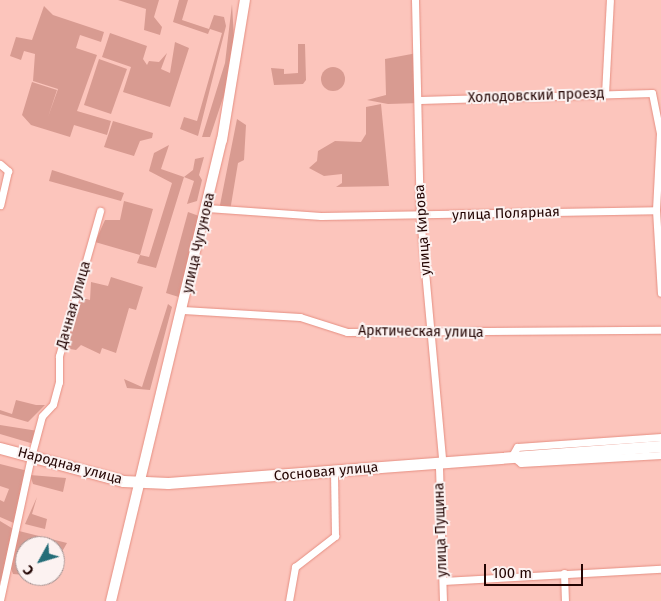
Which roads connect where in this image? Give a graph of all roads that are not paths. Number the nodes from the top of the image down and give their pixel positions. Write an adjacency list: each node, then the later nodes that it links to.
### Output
1 (245, 0): 8 (main road, улица Чугунова)
2 (415, 0): 5 (street, улица Кирова)
3 (610, 0): 4 (street)
4 (605, 94): 5 (street, Холодовский проезд); 9 (street, Холодовский проезд)
5 (420, 100): 11 (street, улица Кирова)
6 (0, 164): 7 (street)
7 (0, 204)
8 (207, 208): 11 (street, улица Полярная); 13 (main road, улица Чугунова)
9 (656, 210): 11 (street, улица Полярная); 12 (street)
10 (100, 211): 20 (street, Дачная улица)
11 (420, 216): 15 (street, улица Кирова)
12 (661, 293)
13 (183, 310): 15 (street, Арктическая улица); 24 (main road, улица Чугунова)
14 (661, 330): 15 (street, Арктическая улица)
15 (430, 334): 22 (street, улица Кирова)
16 (661, 437): 21 (street)
17 (661, 446): 21 (main road, Сосновая улица)
18 (0, 448): 20 (main road, Народная улица)
19 (661, 455): 21 (street)
20 (31, 456): 24 (main road, Народная улица); 28 (street, Дачная улица)
21 (512, 456): 22 (main road, Сосновая улица)
22 (442, 460): 23 (main road, Сосновая улица); 27 (street, улица Пущина)
23 (334, 473): 24 (main road, Сосновая улица); 30 (street)
24 (139, 483): 29 (main road, улица Чугунова)
25 (661, 569): 26 (street)
26 (564, 573): 27 (street); 32 (street)
27 (443, 581): 31 (street, улица Пущина)
28 (0, 600)
29 (110, 601)
30 (289, 601)
31 (443, 601)
32 (566, 601)

